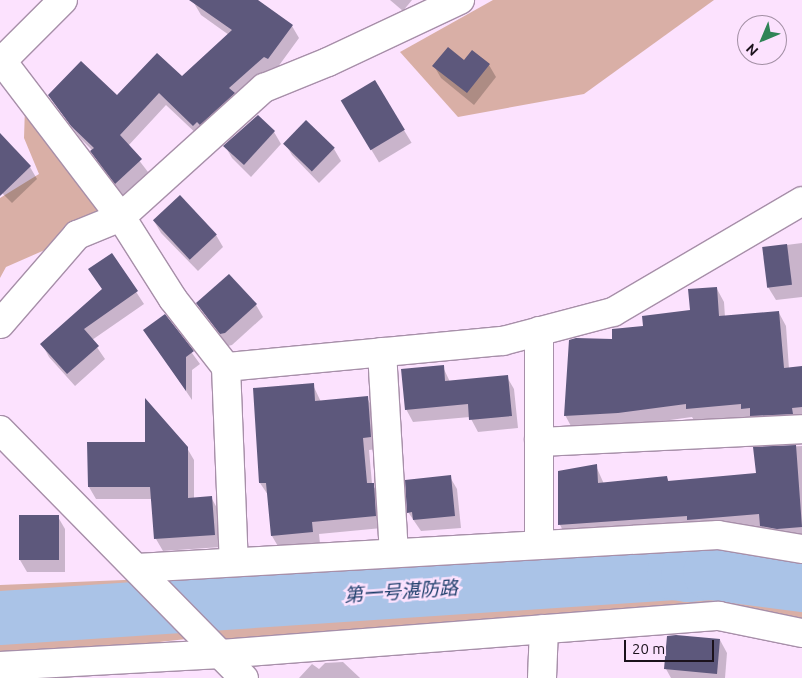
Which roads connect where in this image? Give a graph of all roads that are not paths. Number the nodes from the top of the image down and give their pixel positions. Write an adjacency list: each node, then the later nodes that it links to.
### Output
1 (64, 0): 3 (street)
2 (460, 0): 5 (street)
3 (1, 62): 5 (street)
4 (802, 201): 7 (street)
5 (121, 217): 6 (street); 9 (street)
6 (0, 324)
7 (539, 331): 8 (street); 12 (street)
8 (382, 352): 9 (street); 15 (street)
9 (226, 367): 16 (street)
10 (802, 428): 12 (street)
11 (0, 430): 17 (street)
12 (539, 442): 13 (street)
13 (539, 545): 14 (street); 15 (street)
14 (802, 549)
15 (394, 553): 16 (street)
16 (234, 562): 17 (street)
17 (143, 573): 20 (street)
18 (544, 629): 19 (street); 20 (street); 23 (street)
19 (802, 633)
20 (215, 648): 21 (street); 22 (street)
21 (0, 666)
22 (244, 678)
23 (542, 678)

